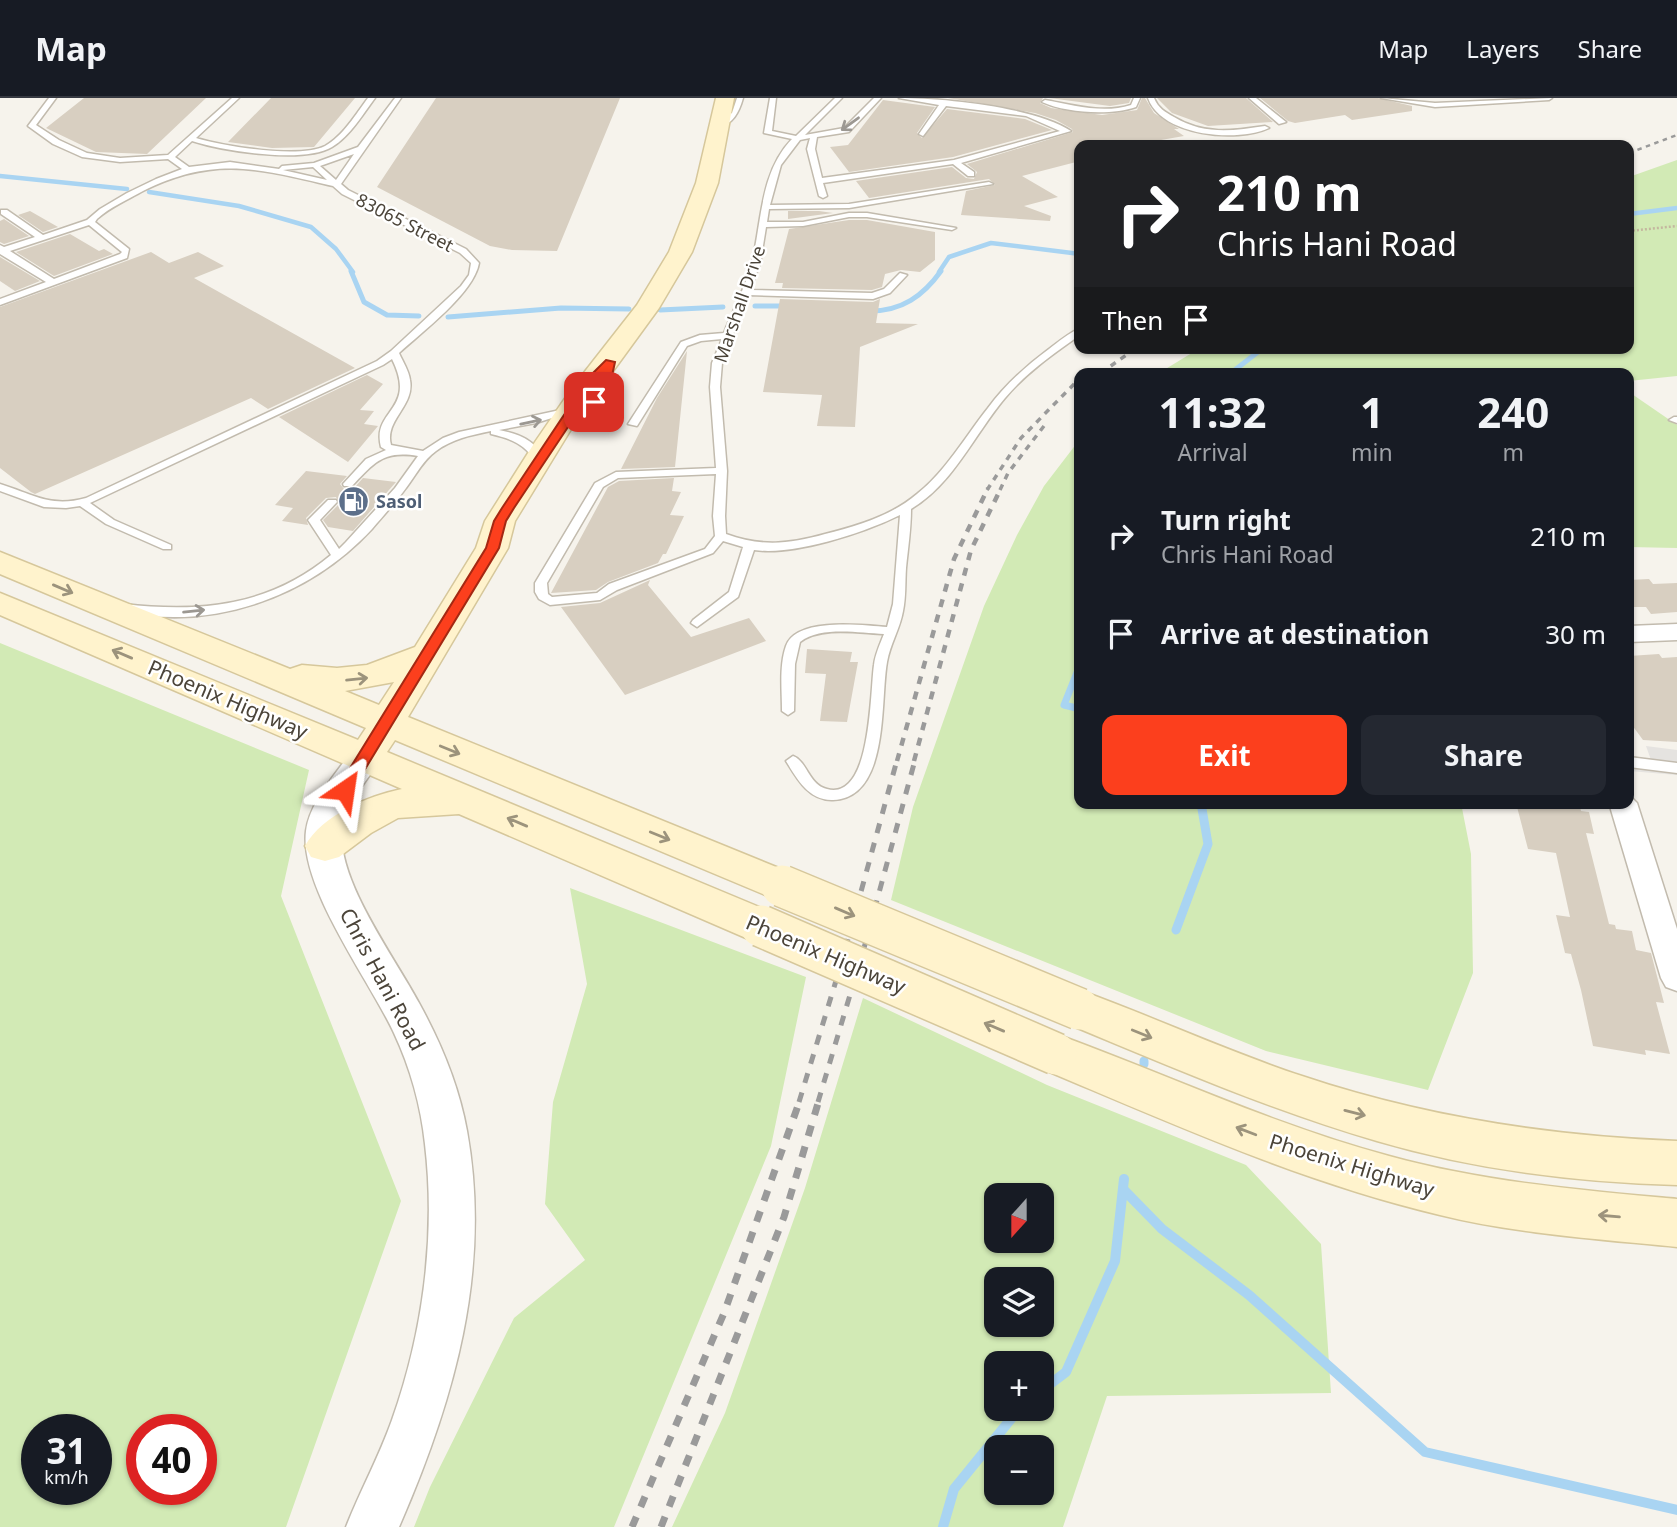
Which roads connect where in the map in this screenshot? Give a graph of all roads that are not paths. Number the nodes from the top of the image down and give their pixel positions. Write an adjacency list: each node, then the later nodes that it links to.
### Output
1 (52, 98): 26 (lane)
2 (236, 98): 24 (lane)
3 (372, 98): 24 (lane)
4 (398, 98): 25 (lane, 83065 Street)
5 (725, 98): 19 (main road, Chris Hani Road)
6 (740, 98): 19 (lane)
7 (774, 98): 23 (lane)
8 (839, 98): 23 (lane, Marshall Drive)
9 (878, 98): 22 (lane, one-way to 22)
10 (902, 98): 17 (lane)
11 (1137, 98): 16 (lane)
12 (1151, 98): 20 (lane)
13 (1252, 98): 18 (lane)
14 (1384, 98): 15 (lane)
15 (1549, 98)
16 (1045, 102)
17 (944, 103): 21 (lane); 27 (lane)
18 (1282, 121)
19 (720, 125): 50 (main road, Chris Hani Road)
20 (1265, 128)
21 (923, 134)
22 (814, 136): 23 (lane); 32 (lane)
23 (797, 138): 36 (lane, Marshall Drive)
24 (193, 139): 26 (lane)
25 (361, 149): 28 (lane, 83065 Street); 34 (lane, 83065 Street)
26 (170, 157): 29 (lane)
27 (955, 162): 31 (lane); 32 (lane)
28 (315, 165): 30 (lane, 83065 Street); 34 (lane, 83065 Street)
29 (186, 169): 30 (lane, 83065 Street); 38 (lane, 83065 Street)
30 (263, 169): 34 (lane, 83065 Street)
31 (971, 174)
32 (819, 181): 35 (lane)
33 (989, 184): 36 (lane)
34 (336, 185): 49 (lane, 83065 Street)
35 (823, 195)
36 (765, 207): 39 (lane, Marshall Drive)
37 (4, 212): 41 (lane)
38 (90, 222): 41 (lane); 44 (lane)
39 (763, 225): 40 (lane); 45 (lane, Marshall Drive)
40 (952, 228)
41 (41, 237): 42 (lane)
42 (1, 249): 44 (lane)
43 (903, 275): 45 (lane)
44 (54, 283): 46 (lane)
45 (745, 292): 47 (lane, Marshall Drive)
46 (2, 299)
47 (726, 336): 52 (lane); 57 (lane, Marshall Drive)
48 (1074, 336): 62 (lane)
49 (394, 353): 54 (lane); 61 (lane)
50 (609, 362): 51 (main road, Chris Hani Road); 66 (main road, Chris Hani Road)
51 (573, 407): 53 (lane, one-way to 51); 56 (main road, Chris Hani Road)
52 (633, 424)
53 (486, 431): 55 (lane); 56 (lane)
54 (394, 450): 55 (lane); 58 (lane)
55 (426, 454): 67 (lane)
56 (540, 460): 66 (main road, Chris Hani Road)
57 (722, 471): 63 (lane, Marshall Drive); 63 (lane)
58 (348, 484)
59 (0, 487): 61 (lane)
60 (332, 502): 67 (lane)
61 (82, 503): 64 (lane)
62 (905, 508): 65 (lane); 72 (lane)
63 (722, 536): 65 (lane)
64 (167, 547)
65 (749, 547): 71 (lane)
66 (492, 548): 75 (main road, Chris Hani Road)
67 (338, 556): 70 (lane, one-way to 67)
68 (0, 562): 70 (main road, Phoenix Highway, one-way to 70)
69 (0, 603): 79 (main road, Phoenix Highway, one-way to 69)
70 (102, 606): 76 (main road, Phoenix Highway)
71 (697, 623)
72 (891, 631): 77 (lane); 80 (lane)
73 (1677, 632): 74 (street)
74 (1634, 634)
75 (428, 655): 76 (main road, one-way to 75); 78 (main road, Chris Hani Road)
76 (265, 672): 78 (main road, Phoenix Highway)
77 (788, 711)
78 (387, 724): 79 (main road, Chris Hani Road); 88 (main road, Phoenix Highway, one-way to 88, bridge)
79 (365, 757): 83 (main road, Phoenix Highway); 85 (street, Chris Hani Road)
80 (793, 761)
81 (1634, 763): 82 (lane)
82 (1677, 768)
83 (471, 802): 85 (main road); 89 (main road, Phoenix Highway, one-way to 83, bridge)
84 (1625, 809): 86 (street)
85 (325, 846): 90 (street, Chris Hani Road)
86 (1670, 932): 87 (street)
87 (1677, 978)
88 (1677, 1163)
89 (1677, 1223)
90 (372, 1527)

